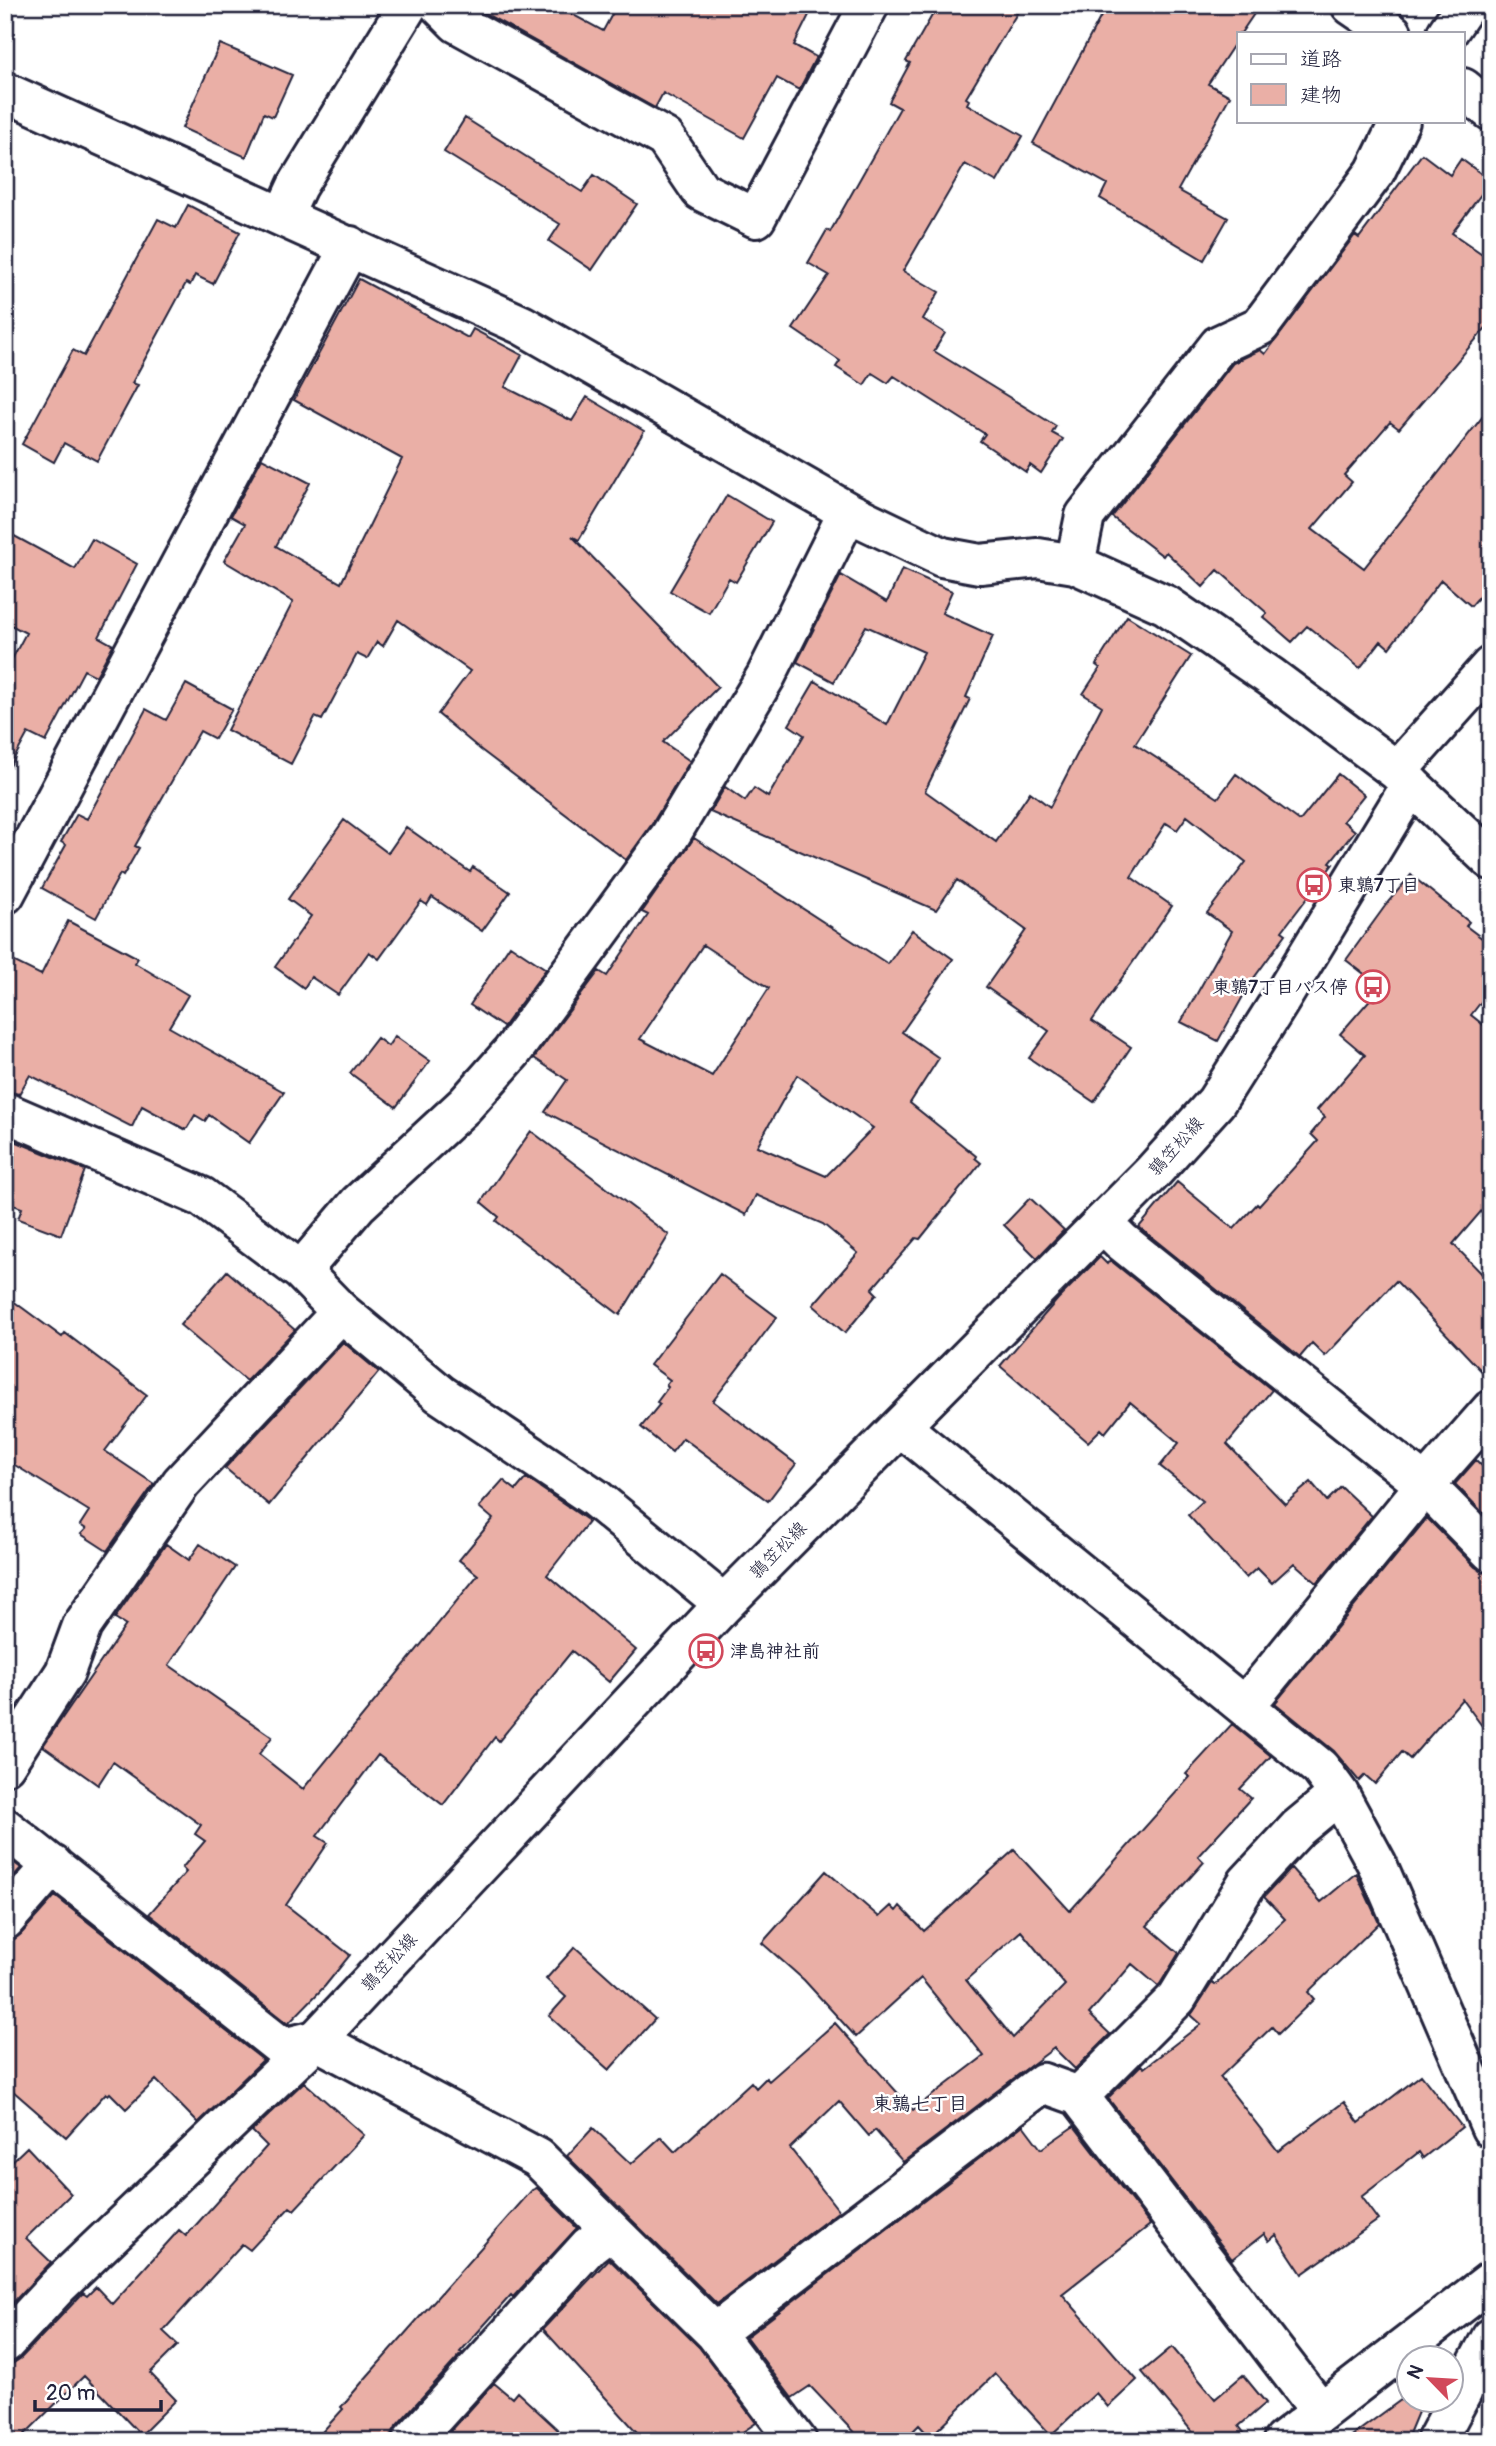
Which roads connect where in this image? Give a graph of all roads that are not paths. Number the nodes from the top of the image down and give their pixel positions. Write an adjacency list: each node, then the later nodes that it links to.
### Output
1 (408, 5): 12 (street)
2 (439, 5): 3 (street)
3 (869, 5)
4 (1351, 5): 6 (street)
5 (1466, 5): 7 (street)
6 (1391, 32)
7 (1448, 32)
8 (1464, 89): 10 (street)
9 (5, 92): 12 (street)
10 (1491, 111)
11 (1400, 122): 15 (street)
12 (283, 216): 13 (street)
13 (350, 246): 14 (street); 19 (street)
14 (848, 512): 15 (street); 22 (street)
15 (1075, 564): 17 (street)
16 (1491, 666): 17 (street, 鶉笠松線)
17 (1404, 778): 18 (street); 21 (street, 鶉笠松線)
18 (1491, 860)
19 (5, 894)
20 (5, 1112): 22 (street)
21 (1103, 1223): 25 (street, 鶉笠松線); 26 (street)
22 (301, 1271): 23 (street)
23 (341, 1312): 28 (street); 30 (street)
24 (1491, 1410): 26 (street)
25 (901, 1427): 28 (street, 鶉笠松線); 29 (street)
26 (1425, 1485): 27 (street); 29 (street)
27 (1491, 1552)
28 (724, 1604): 35 (street, 鶉笠松線)
29 (1245, 1706): 31 (street)
30 (5, 1765)
31 (1339, 1794): 36 (street); 37 (street)
32 (5, 1828): 33 (street)
33 (53, 1865): 34 (street); 35 (street)
34 (5, 1920)
35 (316, 2040): 38 (street); 42 (street, 鶉笠松線)
36 (1079, 2096): 40 (street); 43 (street)
37 (1491, 2127)
38 (610, 2230): 40 (street); 44 (street)
39 (1491, 2281): 43 (street)
40 (715, 2333): 45 (street)
41 (1491, 2338): 47 (street)
42 (5, 2343)
43 (1321, 2412): 46 (street)
44 (412, 2441)
45 (797, 2441)
46 (1283, 2441)
47 (1436, 2441)

